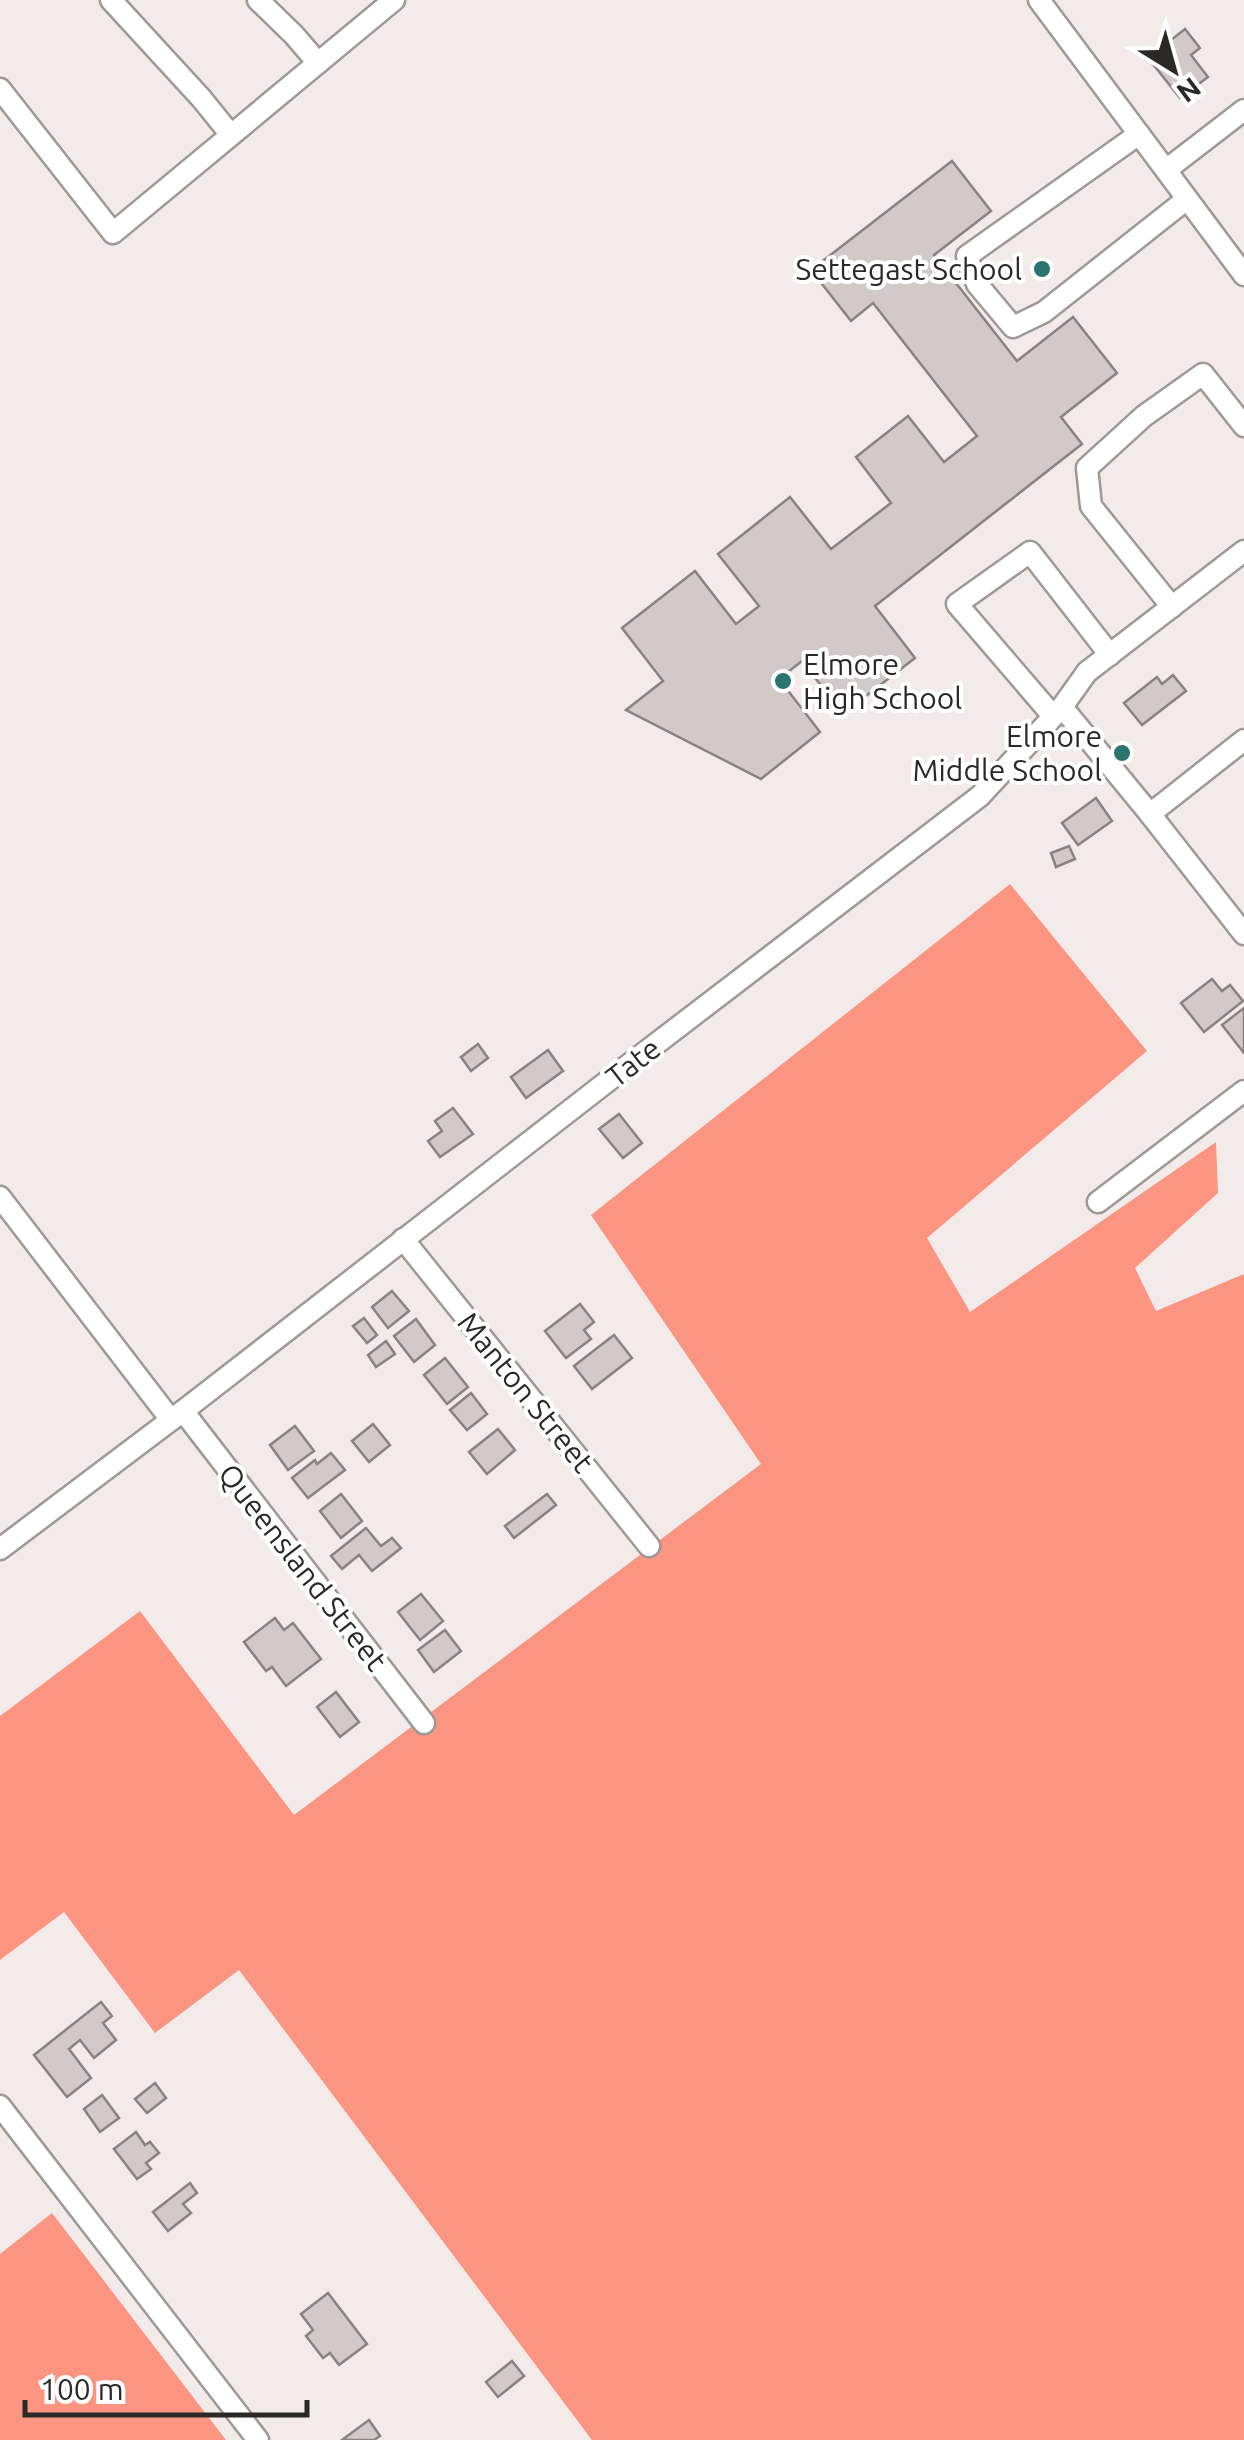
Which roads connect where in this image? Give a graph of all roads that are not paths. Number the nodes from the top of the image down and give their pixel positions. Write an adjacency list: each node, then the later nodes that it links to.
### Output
1 (111, 0): 9 (street)
2 (258, 0): 5 (street)
3 (394, 0): 5 (street)
4 (1039, 0): 8 (street)
5 (318, 63): 9 (street)
6 (0, 90): 9 (street)
7 (1244, 110): 10 (street)
8 (1139, 134): 10 (street); 11 (street)
9 (230, 135)
10 (1166, 170): 11 (street)
11 (1187, 199): 12 (street)
12 (1244, 275)
13 (1244, 426): 15 (street)
14 (1244, 551): 15 (street, Tate)
15 (1172, 607): 16 (street, Tate)
16 (1110, 655): 17 (street, Tate); 17 (street)
17 (1058, 712): 19 (street); 24 (street, Tate)
18 (1244, 740): 19 (street)
19 (1150, 814): 20 (street)
20 (1244, 934)
21 (1244, 1092): 23 (street)
22 (0, 1197): 25 (street, Queensland Street)
23 (1098, 1202)
24 (403, 1239): 25 (street, Tate); 26 (street, Manton Street)
25 (177, 1415): 27 (street, Tate); 28 (street, Queensland Street)
26 (649, 1546)
27 (0, 1550)
28 (424, 1722)
29 (0, 2106): 30 (street)
30 (258, 2440)

